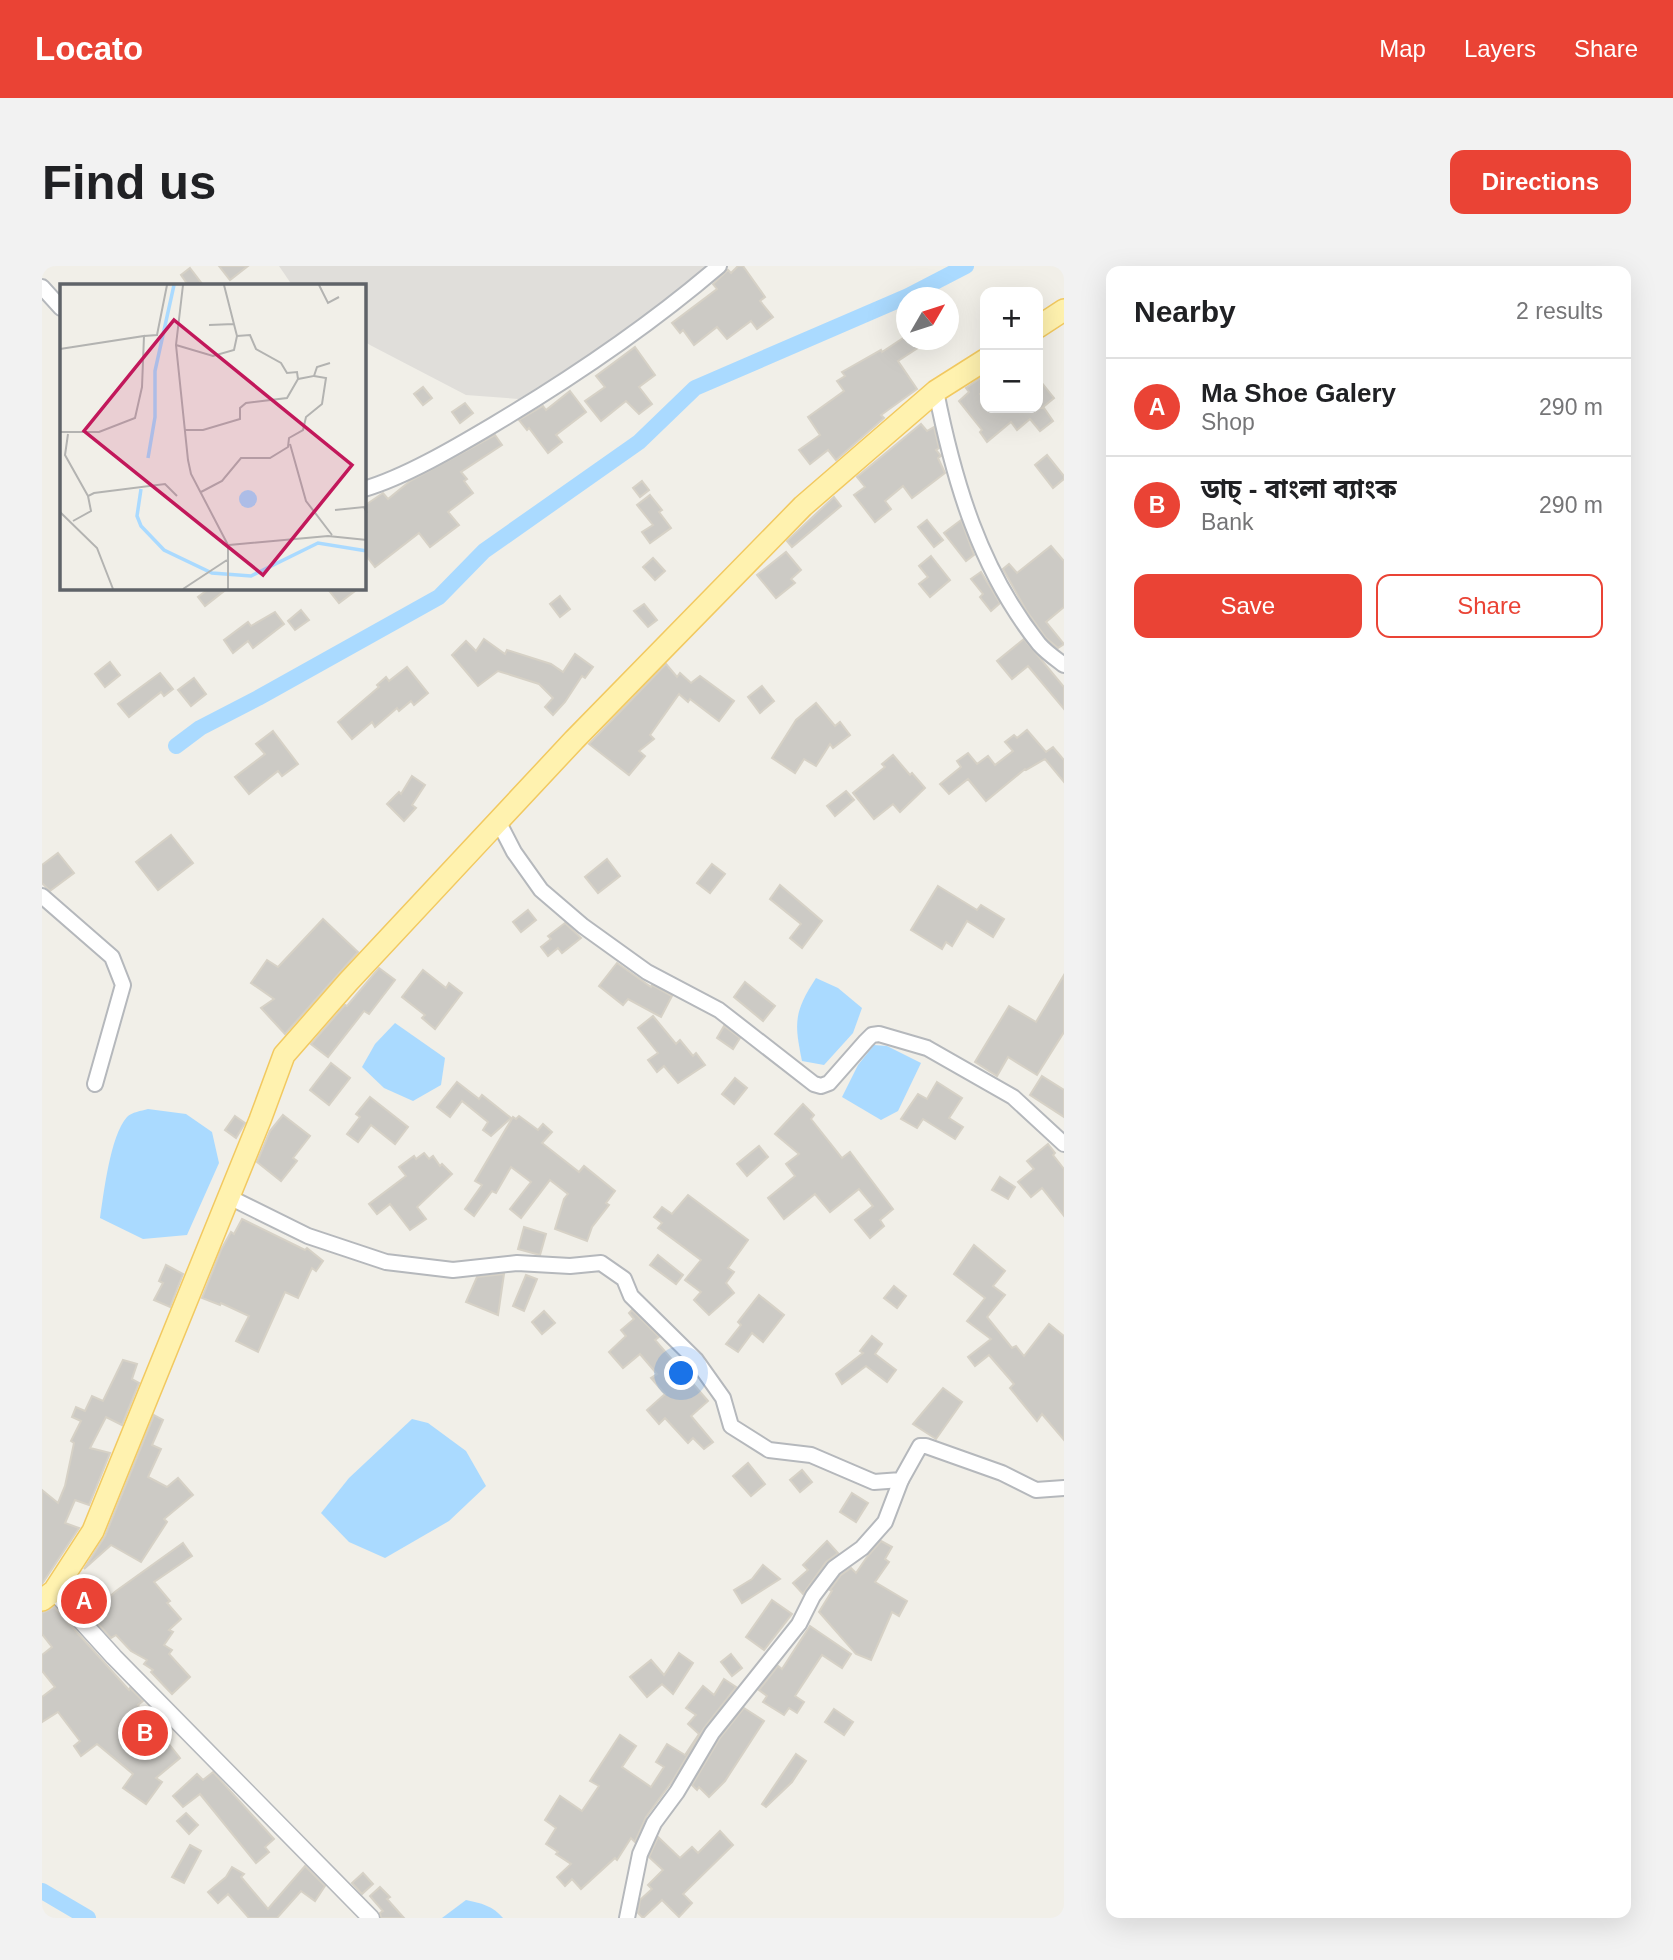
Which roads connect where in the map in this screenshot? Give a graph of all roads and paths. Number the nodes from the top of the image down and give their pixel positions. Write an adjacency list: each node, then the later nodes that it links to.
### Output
1 (719, 266): 8 (street)
2 (42, 287): 3 (street)
3 (60, 308)
4 (1064, 310): 5 (main road)
5 (1043, 324)
6 (980, 363): 7 (main road)
7 (936, 391): 9 (street); 10 (main road)
8 (366, 488)
9 (1064, 665)
10 (498, 821): 13 (street); 14 (main road)
11 (42, 896): 12 (street)
12 (96, 1084)
13 (1064, 1144)
14 (229, 1197): 15 (street); 17 (main road)
15 (901, 1480): 16 (street); 19 (street)
16 (1064, 1488)
17 (48, 1595): 18 (street)
18 (370, 1918)
19 (626, 1918)

